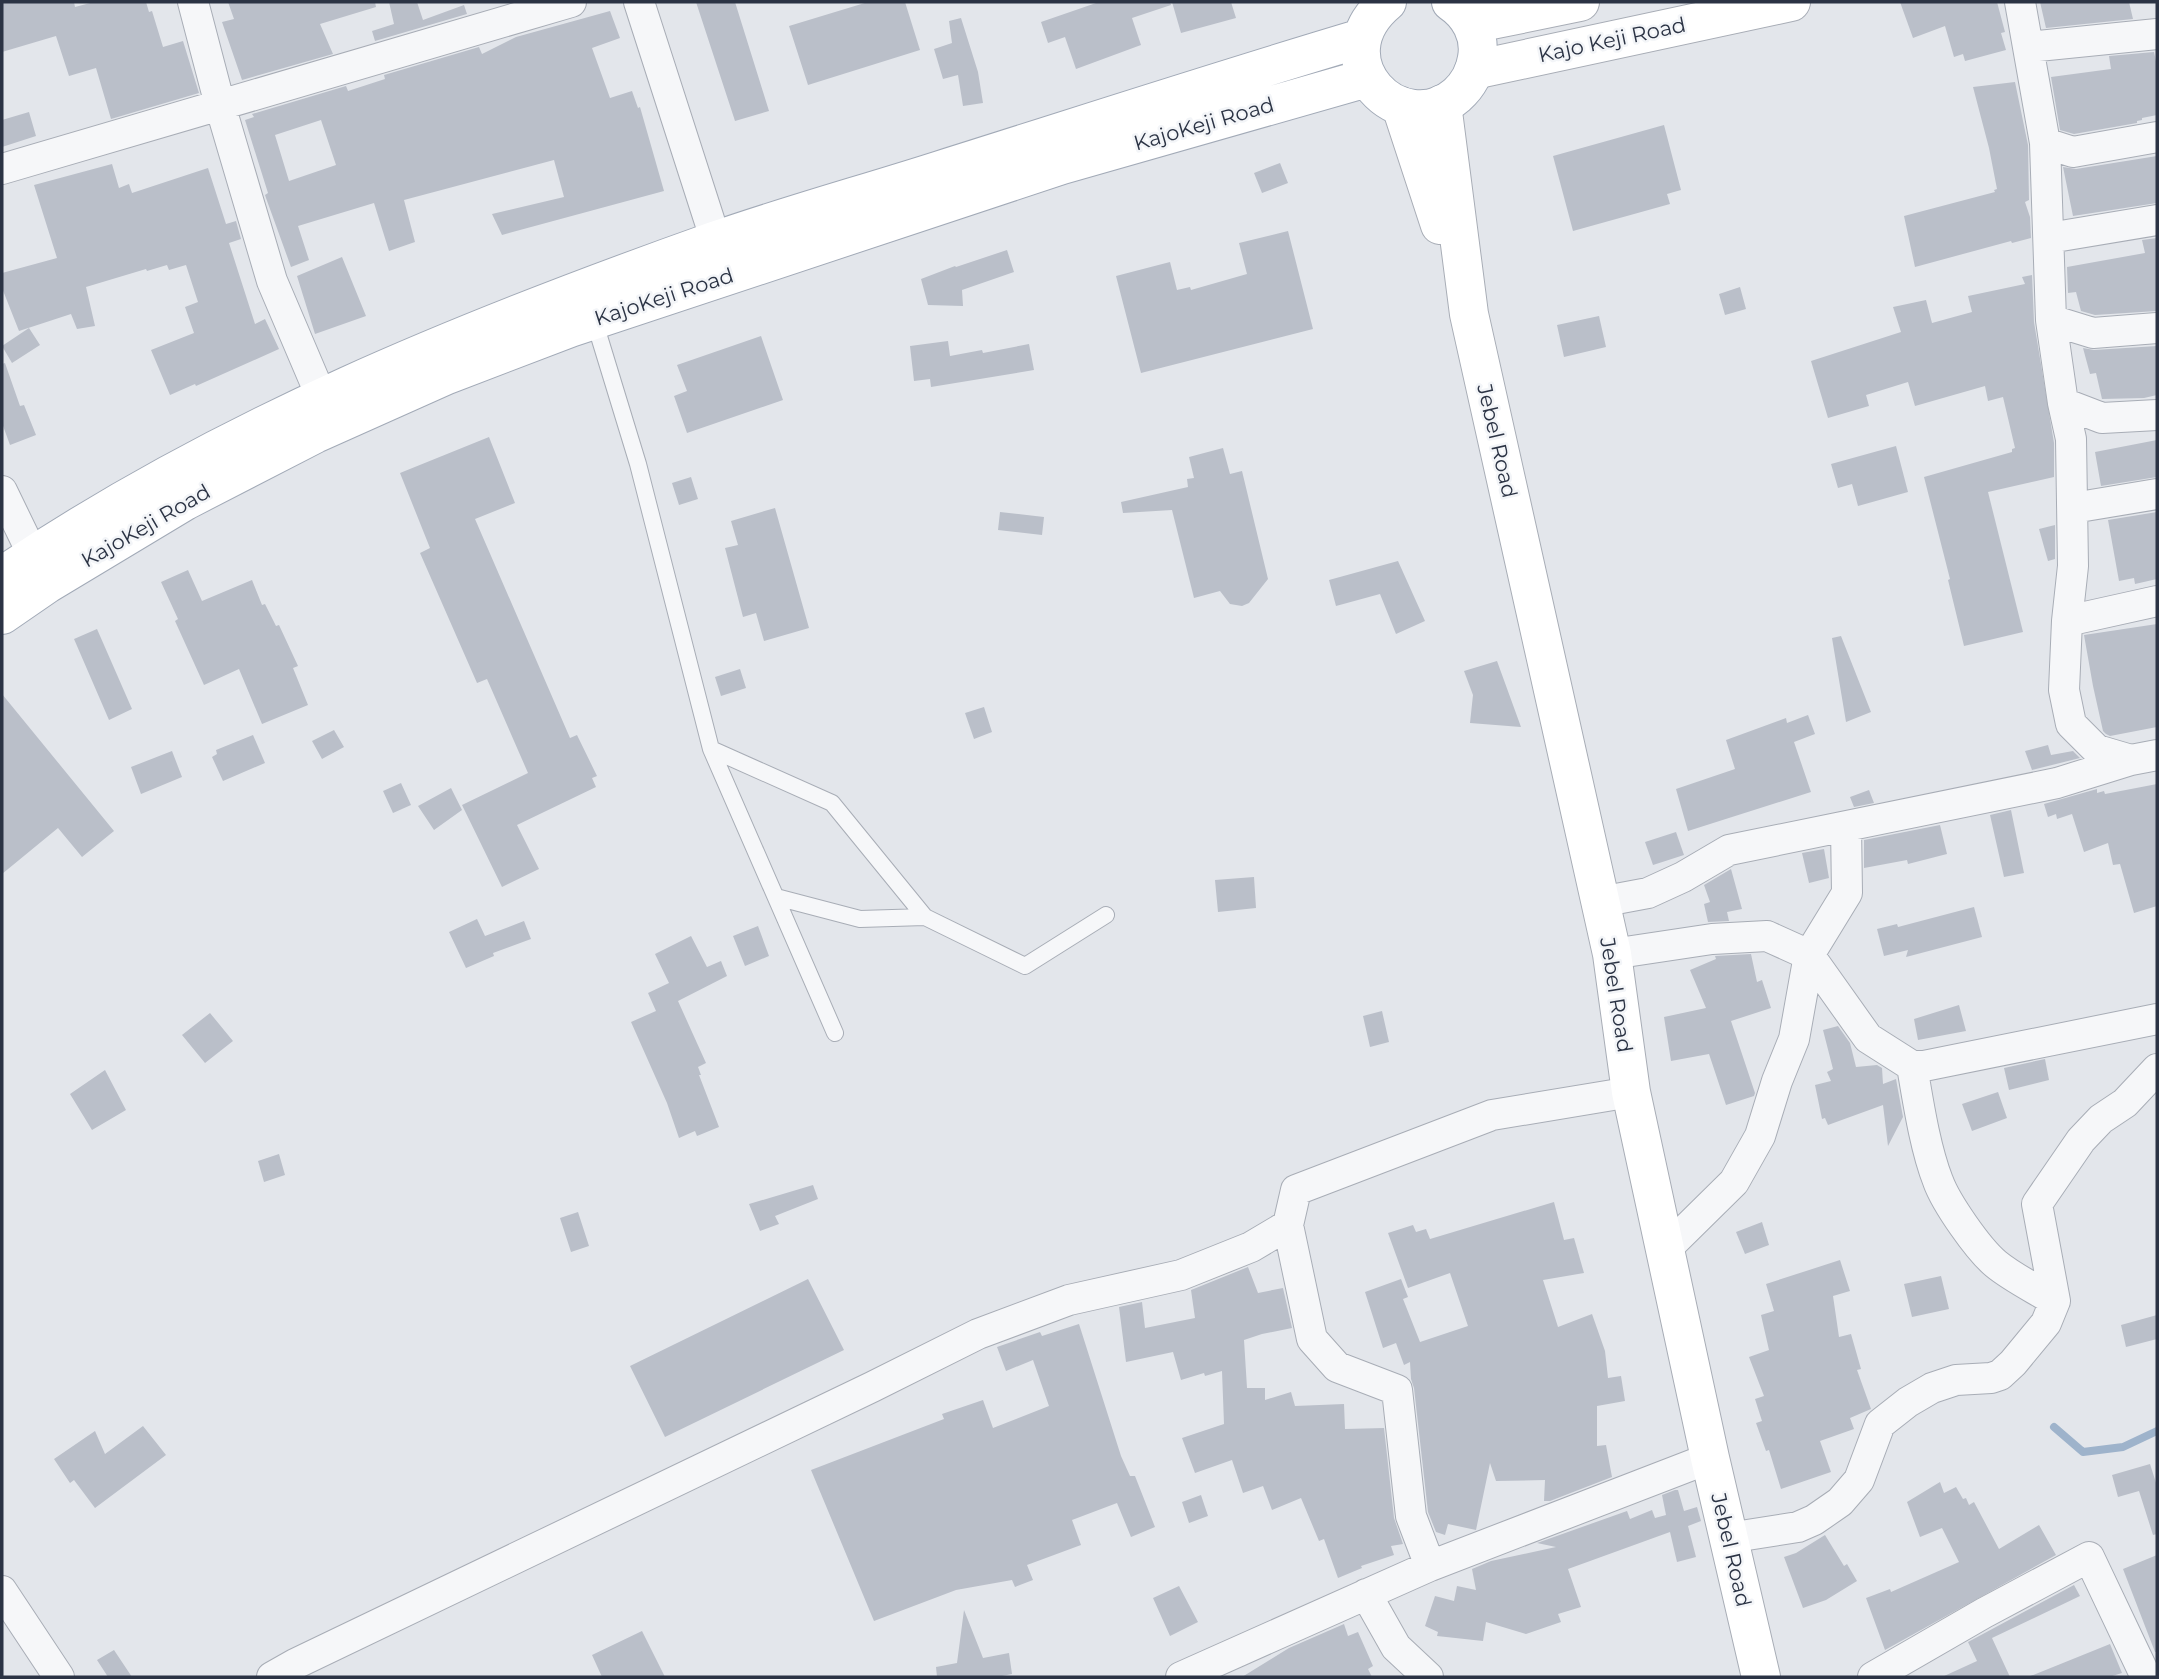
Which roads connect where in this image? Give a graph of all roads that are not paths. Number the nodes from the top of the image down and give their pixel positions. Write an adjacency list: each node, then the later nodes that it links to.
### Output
1 (193, 2): 15 (street)
2 (571, 2): 15 (street)
3 (639, 2): 22 (street)
4 (1387, 2): 10 (main road)
5 (1580, 2): 8 (main road, Kajo Keji Road)
6 (1791, 2): 12 (main road, Kajo Keji Road)
7 (2020, 2): 11 (street)
8 (1462, 13): 12 (main road)
9 (2157, 34): 11 (street)
10 (1362, 38): 13 (main road); 22 (main road, KajoKeji Road)
11 (2028, 47): 18 (street)
12 (1474, 70): 14 (main road)
13 (1367, 78): 16 (main road); 24 (main road, KajoKeji Road)
14 (1442, 104): 16 (main road); 23 (main road, Jebel Road)
15 (220, 105): 19 (street); 27 (street)
16 (1401, 106): 23 (main road, Jebel Road)
17 (2157, 137): 18 (street)
18 (2045, 143): 21 (street)
19 (2, 169)
20 (2157, 220): 21 (street)
21 (2049, 238): 25 (street)
22 (716, 241): 27 (main road, KajoKeji Road)
23 (1469, 314): 42 (main road, Jebel Road)
24 (594, 320): 36 (main road, KajoKeji Road); 38 (lane)
25 (2051, 320): 26 (street); 28 (street)
26 (2157, 328)
27 (321, 396): 33 (main road, KajoKeji Road)
28 (2063, 403): 29 (street); 32 (street)
29 (2157, 415)
30 (2, 491): 33 (street)
31 (2157, 495): 32 (street)
32 (2073, 508): 37 (street)
33 (33, 555): 34 (main road, KajoKeji Road)
34 (2, 576)
35 (2157, 601): 37 (street)
36 (2, 615)
37 (2067, 621): 39 (street)
38 (711, 750): 41 (lane); 44 (lane)
39 (2144, 757): 40 (street)
40 (1846, 827): 42 (street); 46 (street)
41 (776, 897): 44 (lane); 48 (lane)
42 (1600, 902): 45 (main road, Jebel Road)
43 (1106, 915): 44 (lane)
44 (925, 917)
45 (1612, 954): 46 (street); 51 (main road, Jebel Road)
46 (1809, 955): 49 (street); 53 (street)
47 (2157, 1019): 49 (street)
48 (835, 1033)
49 (1912, 1066): 54 (street)
50 (2157, 1069): 54 (street)
51 (1631, 1092): 52 (street); 53 (main road, Jebel Road)
52 (1288, 1225): 57 (street); 61 (street)
53 (1666, 1249): 55 (main road, Jebel Road)
54 (2054, 1301): 56 (street)
55 (1710, 1458): 56 (main road, Jebel Road); 57 (street)
56 (1728, 1538): 64 (main road, Jebel Road)
57 (1430, 1566): 59 (street)
58 (2, 1591): 60 (street)
59 (1366, 1594): 62 (street); 63 (street)
60 (59, 1677)
61 (272, 1677)
62 (1181, 1677)
63 (1428, 1677)
64 (1761, 1677)
65 (1873, 1677): 66 (street)
66 (2146, 1677)

